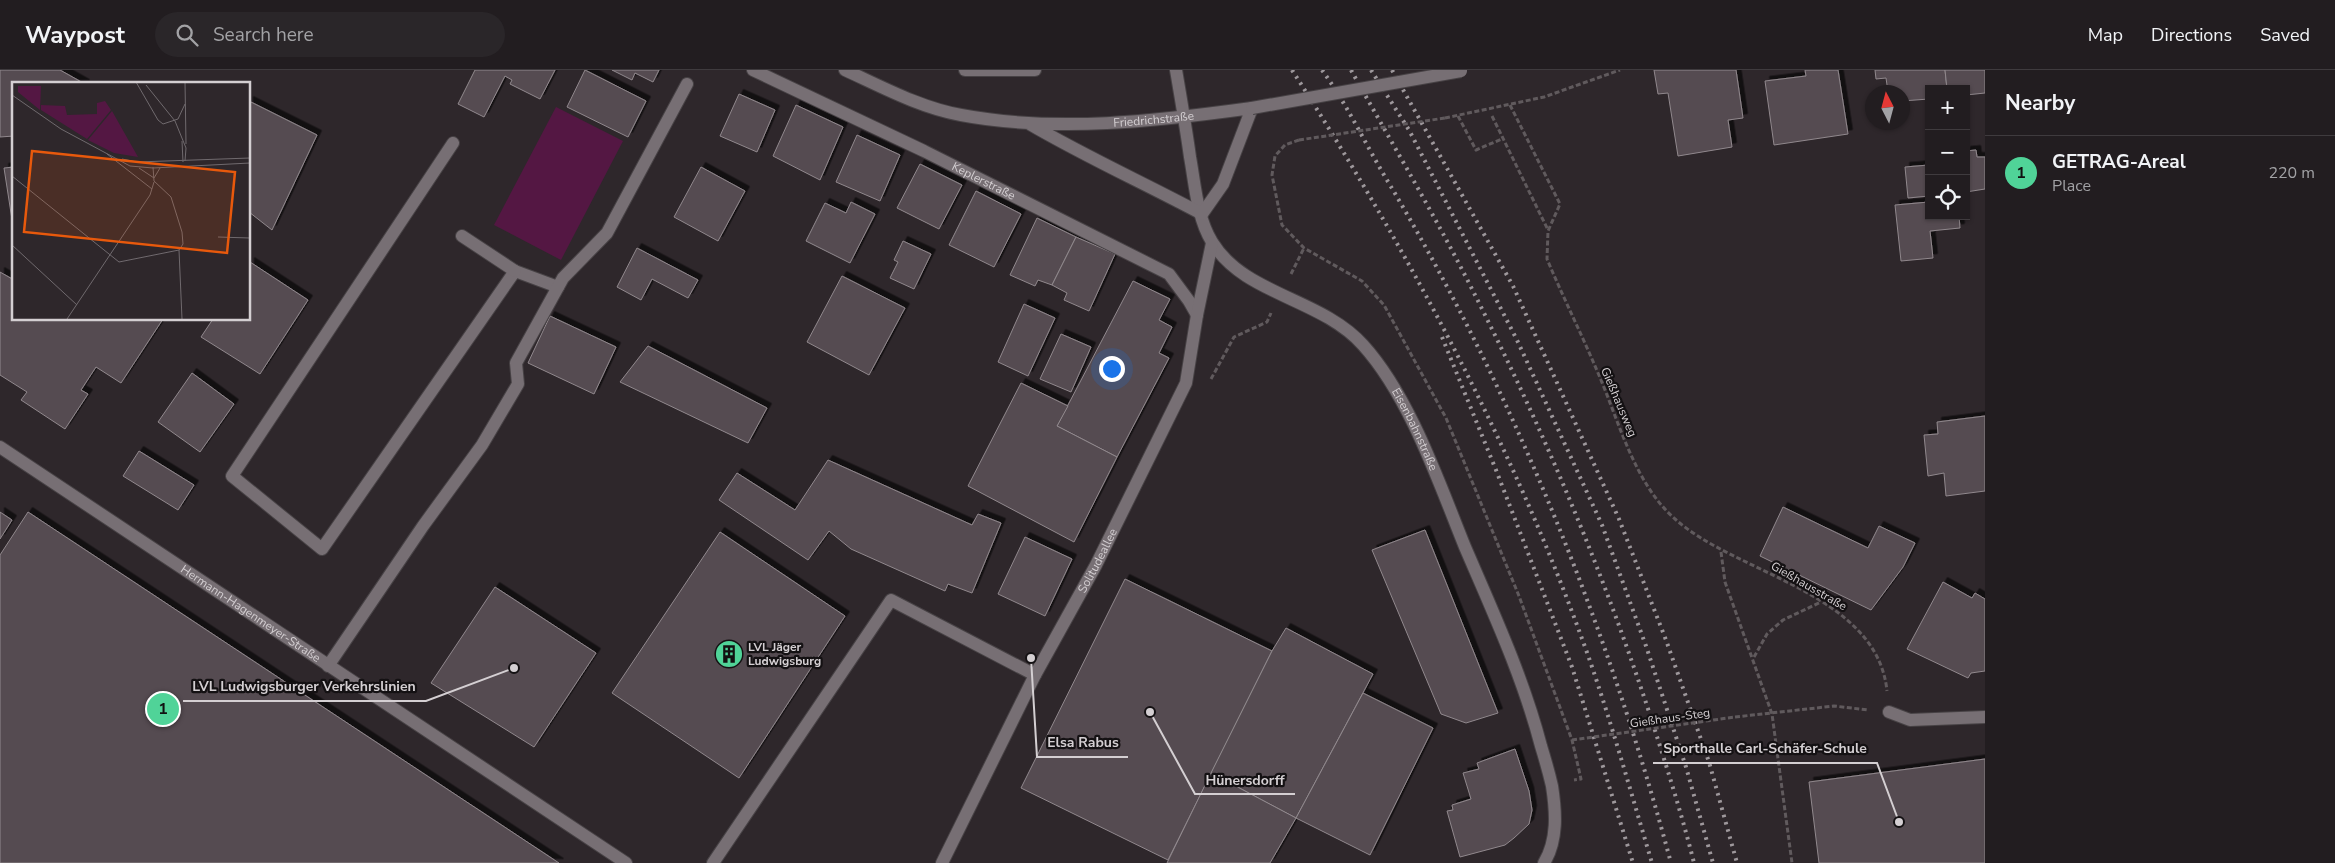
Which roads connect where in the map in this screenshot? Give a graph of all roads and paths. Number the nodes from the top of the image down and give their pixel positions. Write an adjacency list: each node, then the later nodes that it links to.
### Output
1 (753, 70): 24 (street, Keplerstraße)
2 (845, 70): 14 (street, Friedrichstraße)
3 (965, 70): 4 (street)
4 (1035, 70)
5 (1176, 70): 13 (street, Eisenbahnstraße)
6 (1463, 70): 10 (street, Friedrichstraße, bridge)
7 (1620, 70): 9 (path)
8 (687, 84): 22 (street)
9 (1510, 105): 11 (path); 18 (path)
10 (1252, 108): 13 (street, Friedrichstraße); 17 (street)
11 (1458, 116): 15 (path); 23 (path, bridge)
12 (1492, 116): 15 (path)
13 (1184, 117): 14 (street, Friedrichstraße); 17 (street, Eisenbahnstraße)
14 (1028, 123): 17 (street)
15 (1504, 138): 18 (path)
16 (453, 143): 21 (street)
17 (1202, 214): 20 (street, Eisenbahnstraße)
18 (1548, 231): 27 (path, Gießhausweg)
19 (462, 236): 21 (street)
20 (1212, 243): 23 (street, Eisenbahnstraße); 24 (street, Solitudeallee)
21 (515, 271): 22 (street)
22 (558, 287): 30 (street)
23 (1282, 294): 25 (path); 39 (street, Eisenbahnstraße)
24 (1197, 315): 25 (street, Solitudeallee)
25 (1186, 383): 31 (street, Solitudeallee)
26 (0, 448): 30 (street, Hermann-Hagenmeyer-Straße)
27 (1720, 551): 28 (path, Gießhausstraße); 29 (path)
28 (1821, 602): 29 (path); 32 (path, Gießhausstraße)
29 (1754, 658): 33 (path)
30 (328, 666): 36 (street, Hermann-Hagenmeyer-Straße)
31 (1034, 675): 37 (street); 38 (street, Solitudeallee)
32 (1888, 712): 33 (path, Gießhaus-Steg); 34 (street)
33 (1772, 714): 35 (path, Gießhaus-Steg, bridge); 40 (path)
34 (1985, 717)
35 (1572, 740)
36 (626, 863)
37 (713, 863)
38 (942, 863)
39 (1544, 863)
40 (1792, 863)

